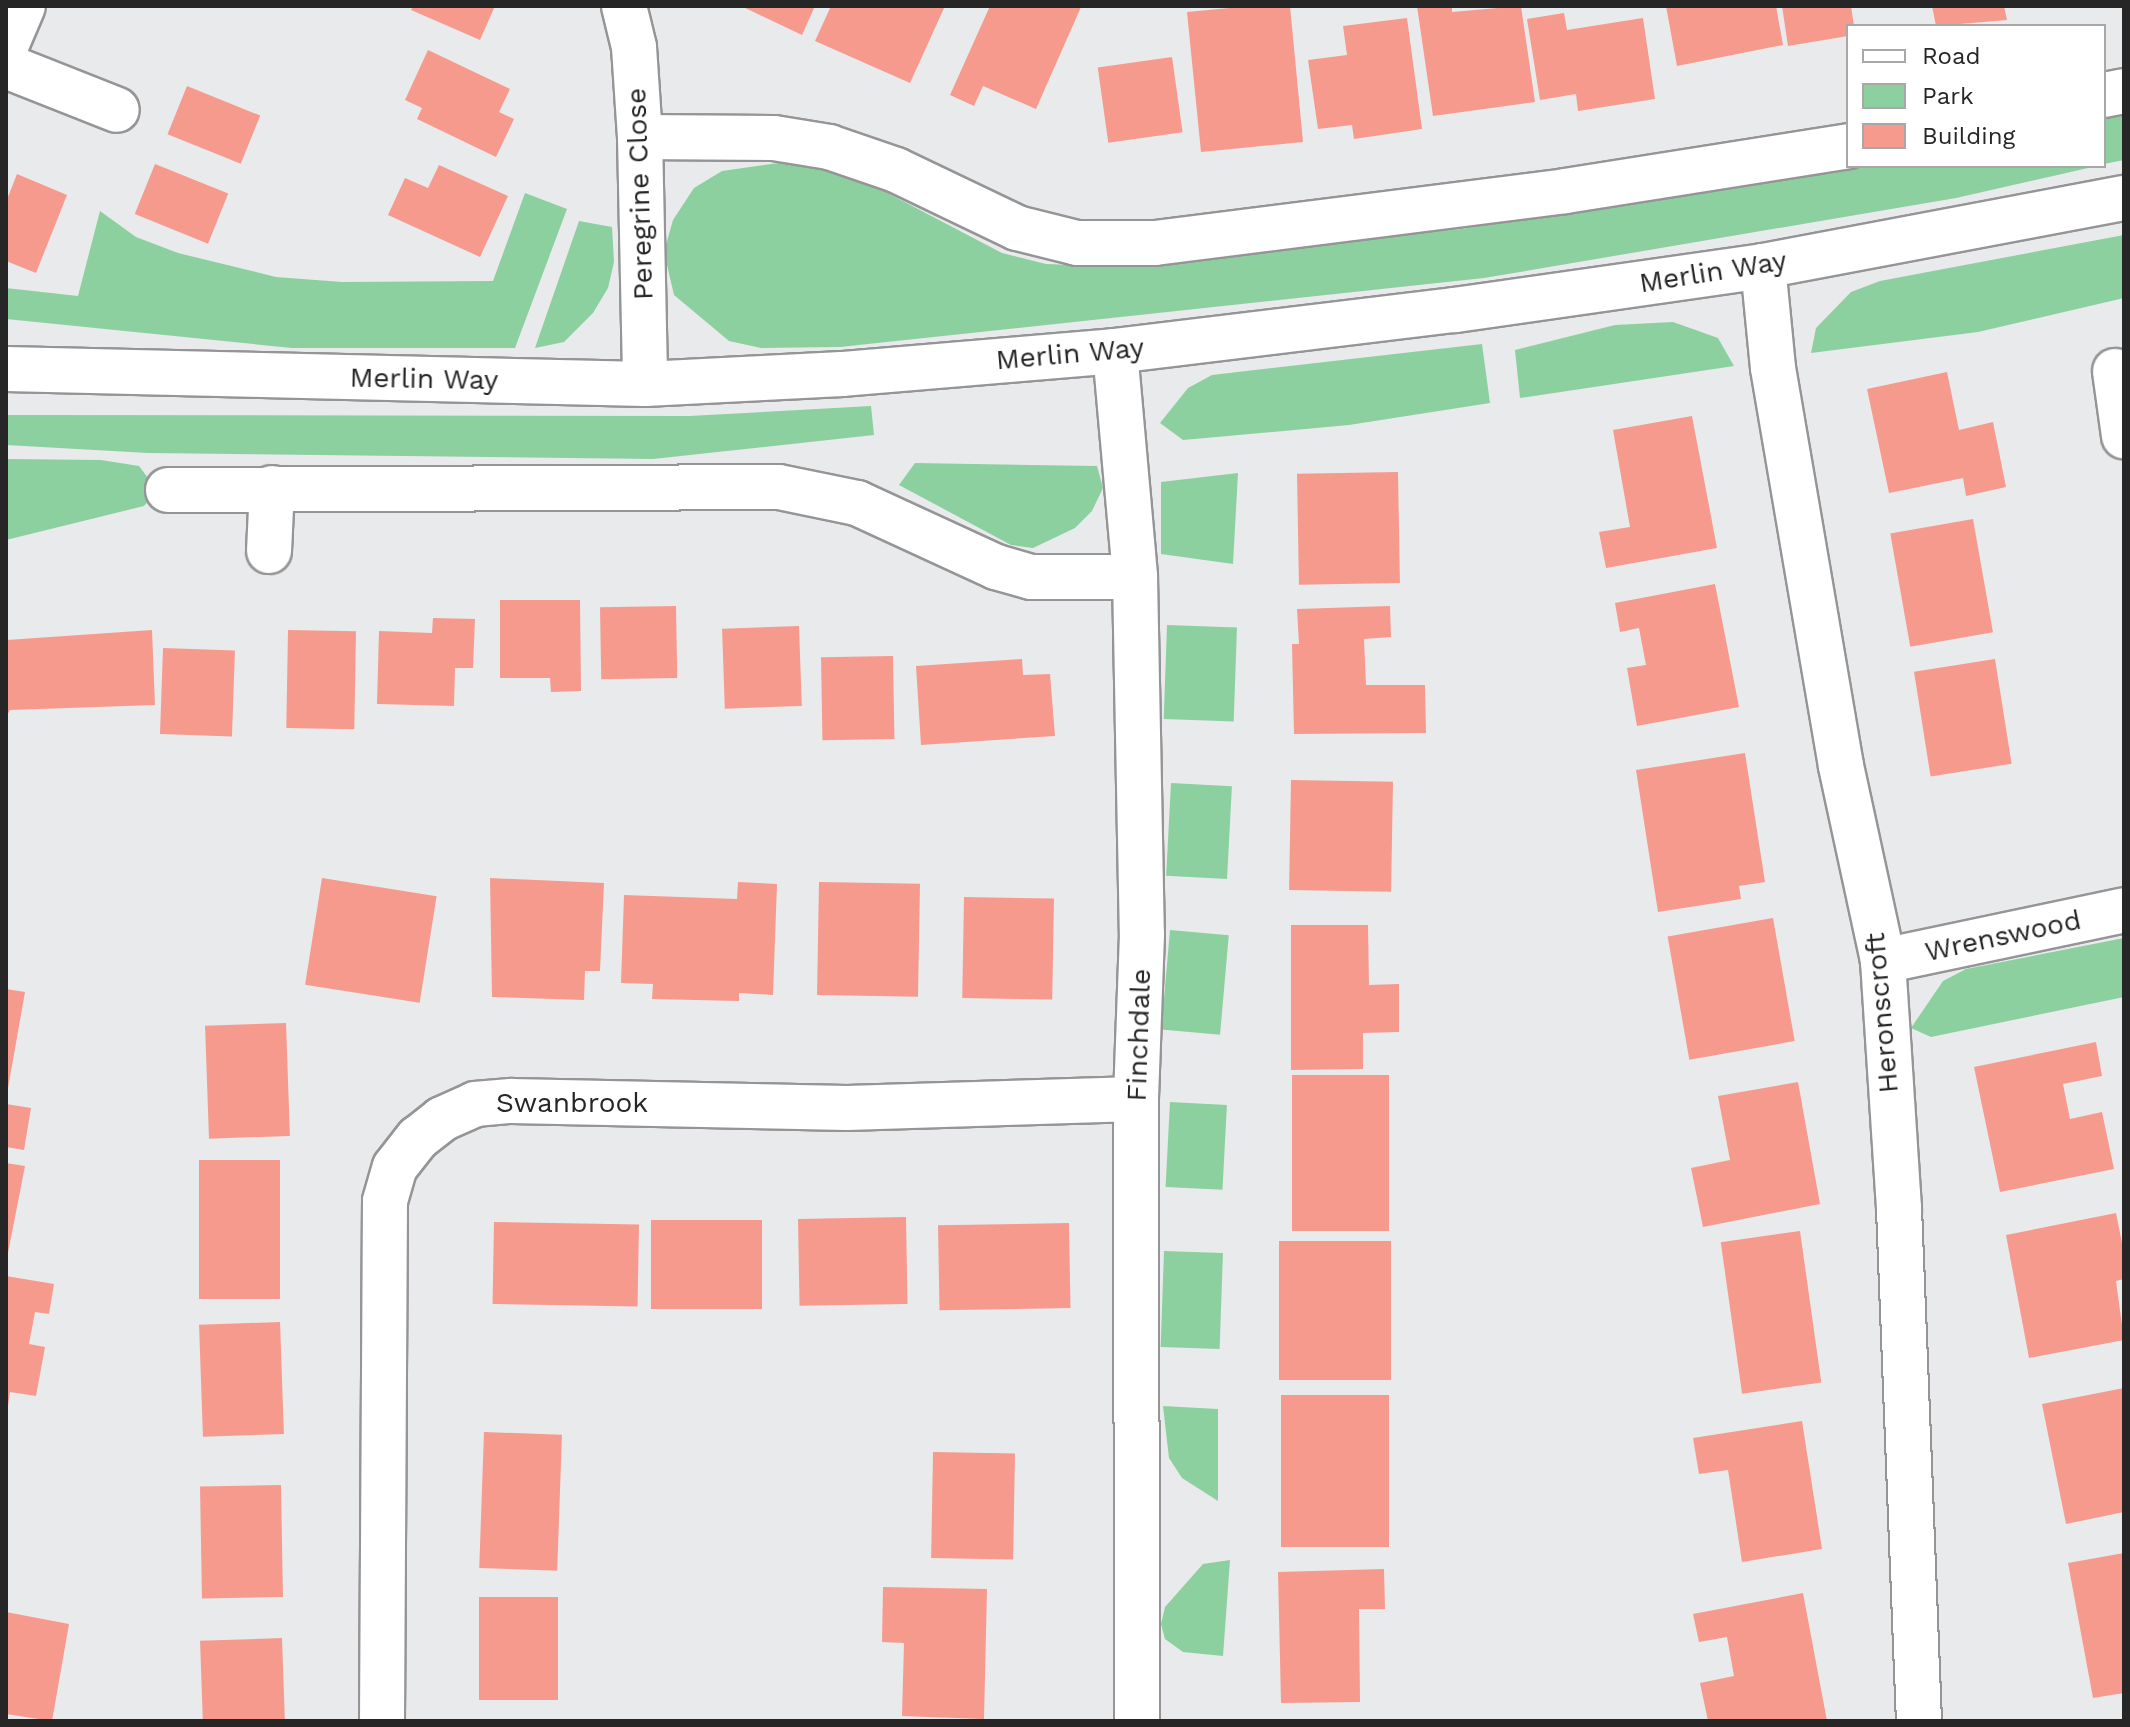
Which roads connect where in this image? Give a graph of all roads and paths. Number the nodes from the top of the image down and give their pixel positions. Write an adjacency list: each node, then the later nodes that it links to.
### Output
1 (23, 6): 3 (street)
2 (624, 6): 6 (street, Peregrine Close)
3 (6, 46)
4 (6, 66): 5 (street)
5 (117, 110)
6 (640, 137): 7 (street); 13 (street, Peregrine Close)
7 (1846, 146)
8 (2124, 198): 9 (street, Merlin Way)
9 (1763, 266): 10 (street, Merlin Way); 20 (street, Heronscroft)
10 (1115, 351): 13 (street, Merlin Way); 18 (street, Finchdale)
11 (6, 369): 13 (street, Merlin Way)
12 (2115, 371): 14 (street)
13 (645, 384)
14 (2123, 423)
15 (272, 488): 16 (street); 17 (street); 18 (street)
16 (168, 490)
17 (269, 551)
18 (1135, 577): 21 (street, Finchdale)
19 (2124, 910): 20 (street, Wrenswood)
20 (1883, 961): 24 (street, Heronscroft)
21 (1136, 1099): 22 (street, Swanbrook); 23 (street, Finchdale)
22 (382, 1721)
23 (1137, 1721)
24 (1919, 1721)

